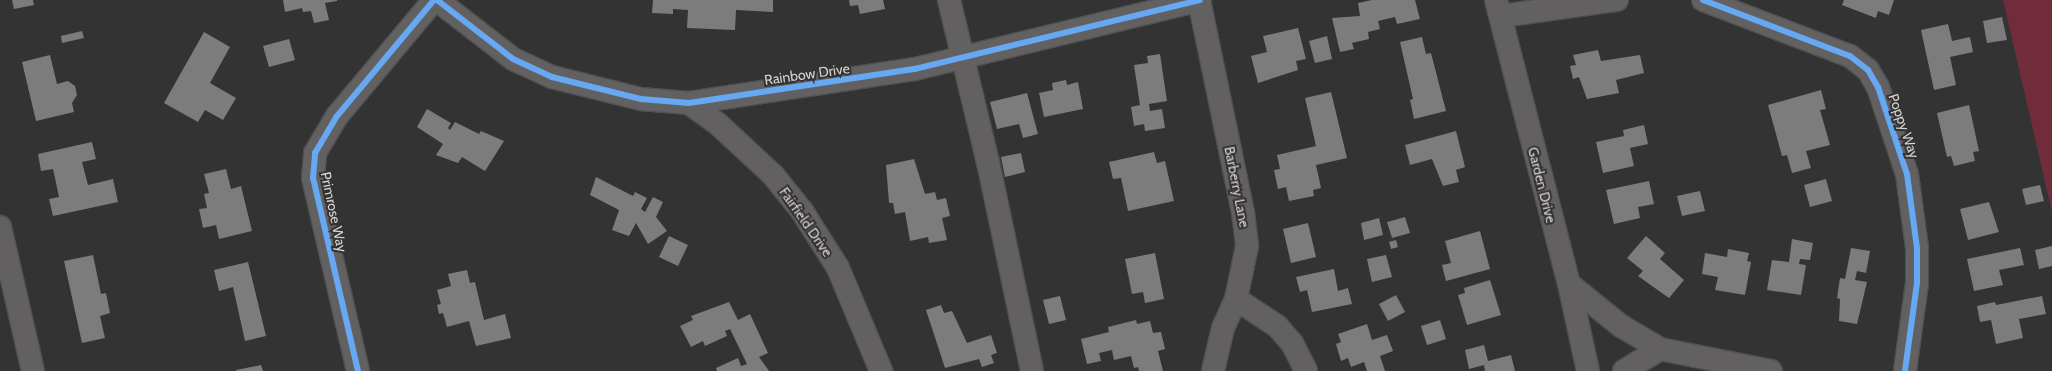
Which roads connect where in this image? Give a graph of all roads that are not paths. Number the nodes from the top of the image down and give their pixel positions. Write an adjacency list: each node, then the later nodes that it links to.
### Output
1 (434, 0): 16 (street, Primrose Way)
2 (437, 0): 9 (street, Rainbow Drive)
3 (949, 0): 8 (street)
4 (1199, 0): 8 (street, Rainbow Drive); 13 (street, Barberry Lane)
5 (1617, 0): 7 (street)
6 (1703, 0): 24 (street, Poppy Way)
7 (1498, 8): 12 (street, Garden Drive)
8 (962, 58): 9 (street, Rainbow Drive); 18 (street)
9 (689, 103): 17 (street, Fairfield Drive)
10 (0, 227): 11 (street)
11 (3, 253): 15 (street)
12 (1569, 284): 14 (street); 21 (street, Garden Drive)
13 (1236, 299): 19 (street, Barberry Lane); 20 (street)
14 (1660, 349): 22 (street); 23 (street)
15 (33, 371)
16 (358, 371)
17 (881, 371)
18 (1032, 371)
19 (1213, 371)
20 (1306, 371)
21 (1588, 371)
22 (1624, 371)
23 (1771, 371)
24 (1905, 371)

